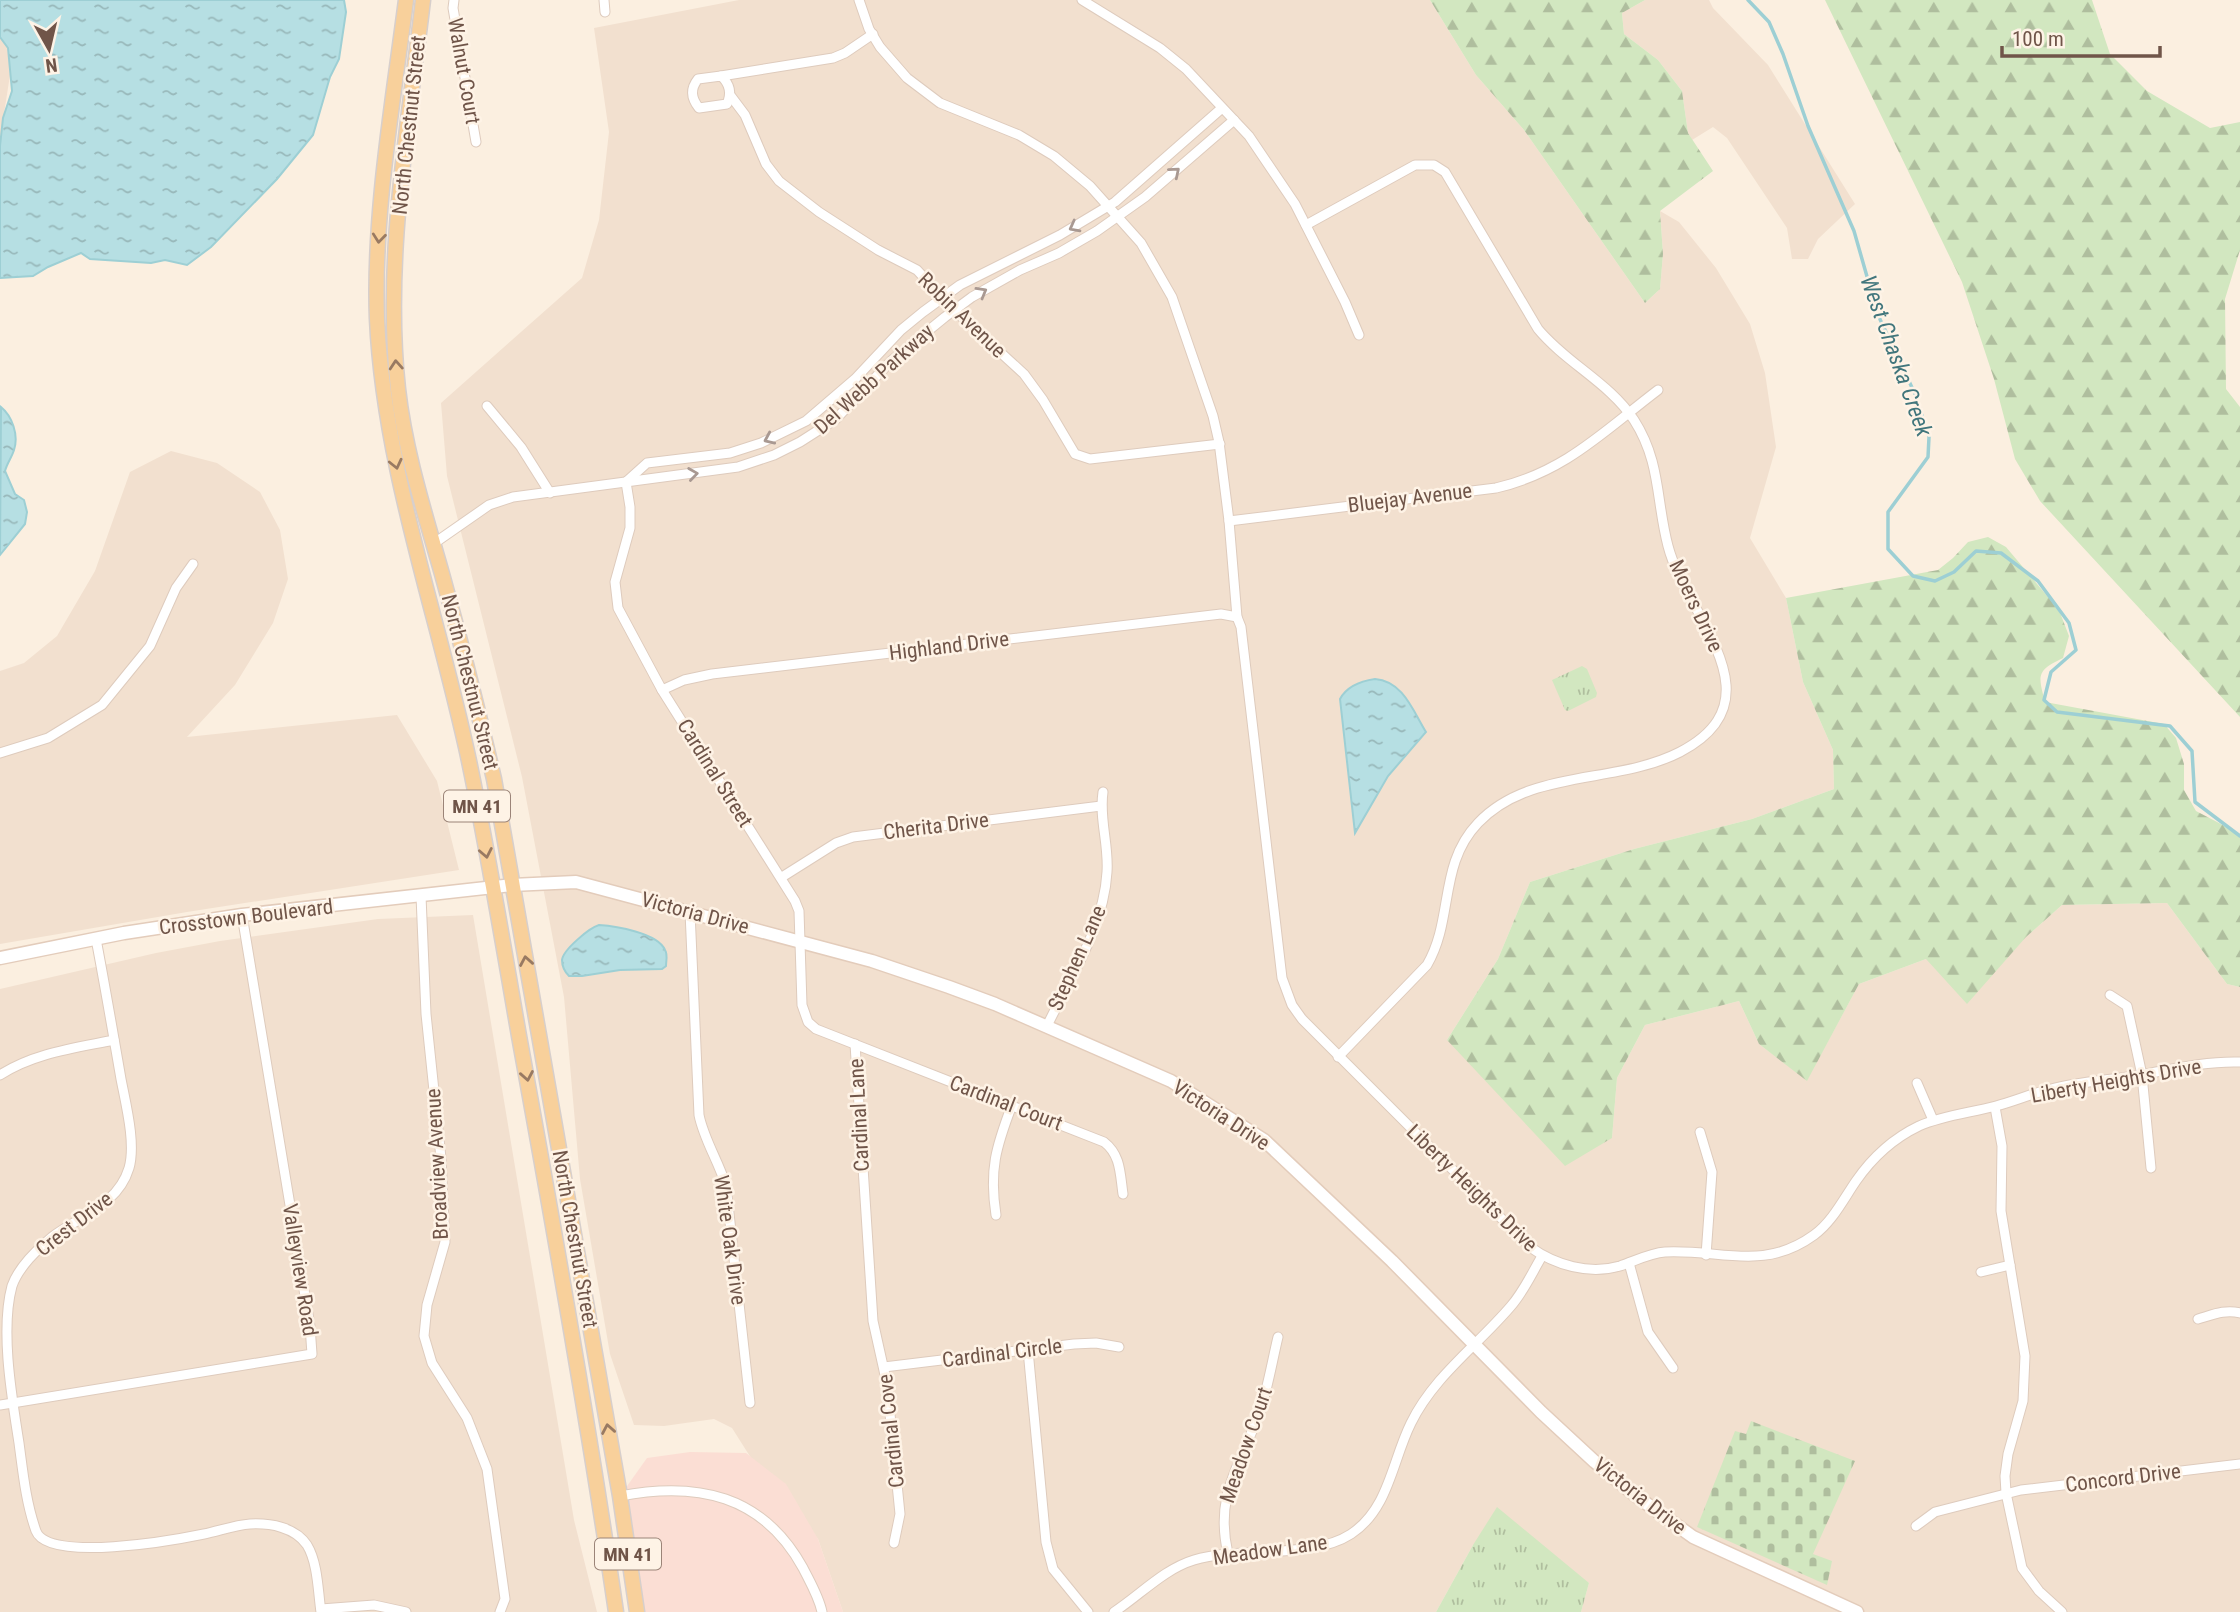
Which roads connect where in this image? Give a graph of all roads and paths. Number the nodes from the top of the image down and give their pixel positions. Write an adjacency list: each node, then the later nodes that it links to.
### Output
1 (406, 0): 36 (main road, North Chestnut Street / MN 41, one-way to 36)
2 (423, 0): 27 (main road, North Chestnut Street / MN 41, one-way to 2)
3 (454, 0): 13 (street, Walnut Court)
4 (604, 0): 7 (street)
5 (859, 0): 8 (street)
6 (1082, 0): 11 (street)
7 (605, 12)
8 (873, 34): 9 (street); 14 (street)
9 (721, 76): 10 (street); 10 (street)
10 (730, 95): 17 (street, Robin Avenue)
11 (1222, 108): 12 (street); 14 (street, Del Webb Parkway)
12 (1234, 120): 15 (street, Del Webb Parkway, one-way to 12); 16 (street)
13 (476, 142)
14 (1108, 206): 15 (street); 17 (street, Del Webb Parkway, one-way to 17)
15 (1119, 216): 18 (street, Del Webb Parkway, one-way to 15); 23 (street)
16 (1306, 225): 19 (street); 22 (street, Moers Drive)
17 (943, 298): 18 (street, Robin Avenue); 24 (street, Del Webb Parkway, one-way to 24)
18 (954, 310): 23 (street, Robin Avenue); 24 (street, Del Webb Parkway, one-way to 18)
19 (1359, 335)
20 (1658, 390): 22 (street, Bluejay Avenue)
21 (487, 406): 25 (street)
22 (1628, 413): 26 (street, Bluejay Avenue); 47 (street, Moers Drive)
23 (1220, 444): 26 (street)
24 (626, 482): 25 (street, Del Webb Parkway); 30 (street, Cardinal Street)
25 (550, 493): 27 (street, Del Webb Parkway)
26 (1230, 521): 29 (street)
27 (433, 544): 35 (main road, North Chestnut Street / MN 41)
28 (193, 564): 31 (street)
29 (1237, 617): 30 (street, Highland Drive); 47 (street, Liberty Heights Drive)
30 (662, 690): 34 (street, Cardinal Street)
31 (0, 753)
32 (1103, 792): 33 (street, Stephen Lane)
33 (1101, 806): 34 (street, Cherita Drive); 44 (street, Stephen Lane)
34 (782, 877): 41 (street, Cardinal Street)
35 (512, 885): 36 (street, Victoria Drive); 38 (street, Victoria Drive); 78 (main road, North Chestnut Street / MN 41, one-way to 35)
36 (493, 887): 37 (street, Crosstown Boulevard); 85 (main road, North Chestnut Street / MN 41, one-way to 85)
37 (421, 896): 39 (street, Crosstown Boulevard); 84 (street, Broadview Avenue)
38 (690, 912): 41 (street, Victoria Drive); 74 (street, White Oak Drive)
39 (242, 915): 40 (street, Crosstown Boulevard); 73 (street, Valleyview Road)
40 (96, 939): 42 (street, Crosstown Boulevard); 45 (street, Crest Drive)
41 (799, 942): 44 (street, Victoria Drive); 46 (street, Cardinal Lane)
42 (0, 958)
43 (2110, 995): 50 (street)
44 (1047, 1026): 68 (street, Victoria Drive)
45 (114, 1040): 49 (street); 73 (street, Crest Drive)
46 (855, 1044): 52 (street, Cardinal Court); 66 (street, Cardinal Lane)
47 (1338, 1057): 60 (street, Liberty Heights Drive)
48 (2240, 1062): 50 (street, Liberty Heights Drive)
49 (0, 1075)
50 (2142, 1075): 53 (street, Liberty Heights Drive); 56 (street)
51 (1917, 1083): 54 (street)
52 (1012, 1105): 57 (street, Cardinal Court); 58 (street)
53 (1995, 1107): 54 (street, Liberty Heights Drive); 62 (street)
54 (1933, 1120): 59 (street, Liberty Heights Drive)
55 (1700, 1132): 59 (street)
56 (2151, 1168)
57 (1123, 1194)
58 (996, 1215)
59 (1706, 1255): 61 (street, Liberty Heights Drive)
60 (1542, 1256): 61 (street, Liberty Heights Drive); 68 (street, Meadow Lane)
61 (1629, 1263): 72 (street)
62 (2010, 1265): 63 (street); 77 (street)
63 (1981, 1272)
64 (2240, 1313): 65 (street)
65 (2198, 1319)
66 (873, 1321): 71 (street, Cardinal Cove)
67 (1278, 1337): 81 (street, Meadow Court)
68 (1474, 1343): 81 (street, Meadow Lane); 90 (street, Victoria Drive)
69 (1119, 1347): 70 (street, Cardinal Circle)
70 (1028, 1350): 71 (street, Cardinal Circle); 88 (street)
71 (884, 1367): 80 (street, Cardinal Cove)
72 (1673, 1368)
73 (13, 1403): 75 (street, Valleyview Road); 82 (street, Crest Drive)
74 (750, 1403)
75 (0, 1405)
76 (2240, 1464): 77 (street, Concord Drive)
77 (2006, 1493): 79 (street, Concord Drive); 91 (street)
78 (620, 1496): 86 (main road, North Chestnut Street / MN 41); 87 (street)
79 (1916, 1526)
80 (894, 1543)
81 (1228, 1554): 89 (street, Meadow Lane)
82 (321, 1610): 83 (street)
83 (406, 1612)
84 (500, 1612)
85 (616, 1612)
86 (637, 1612)
87 (822, 1612)
88 (1088, 1612)
89 (1114, 1612)
90 (1857, 1612)
91 (2062, 1612)

